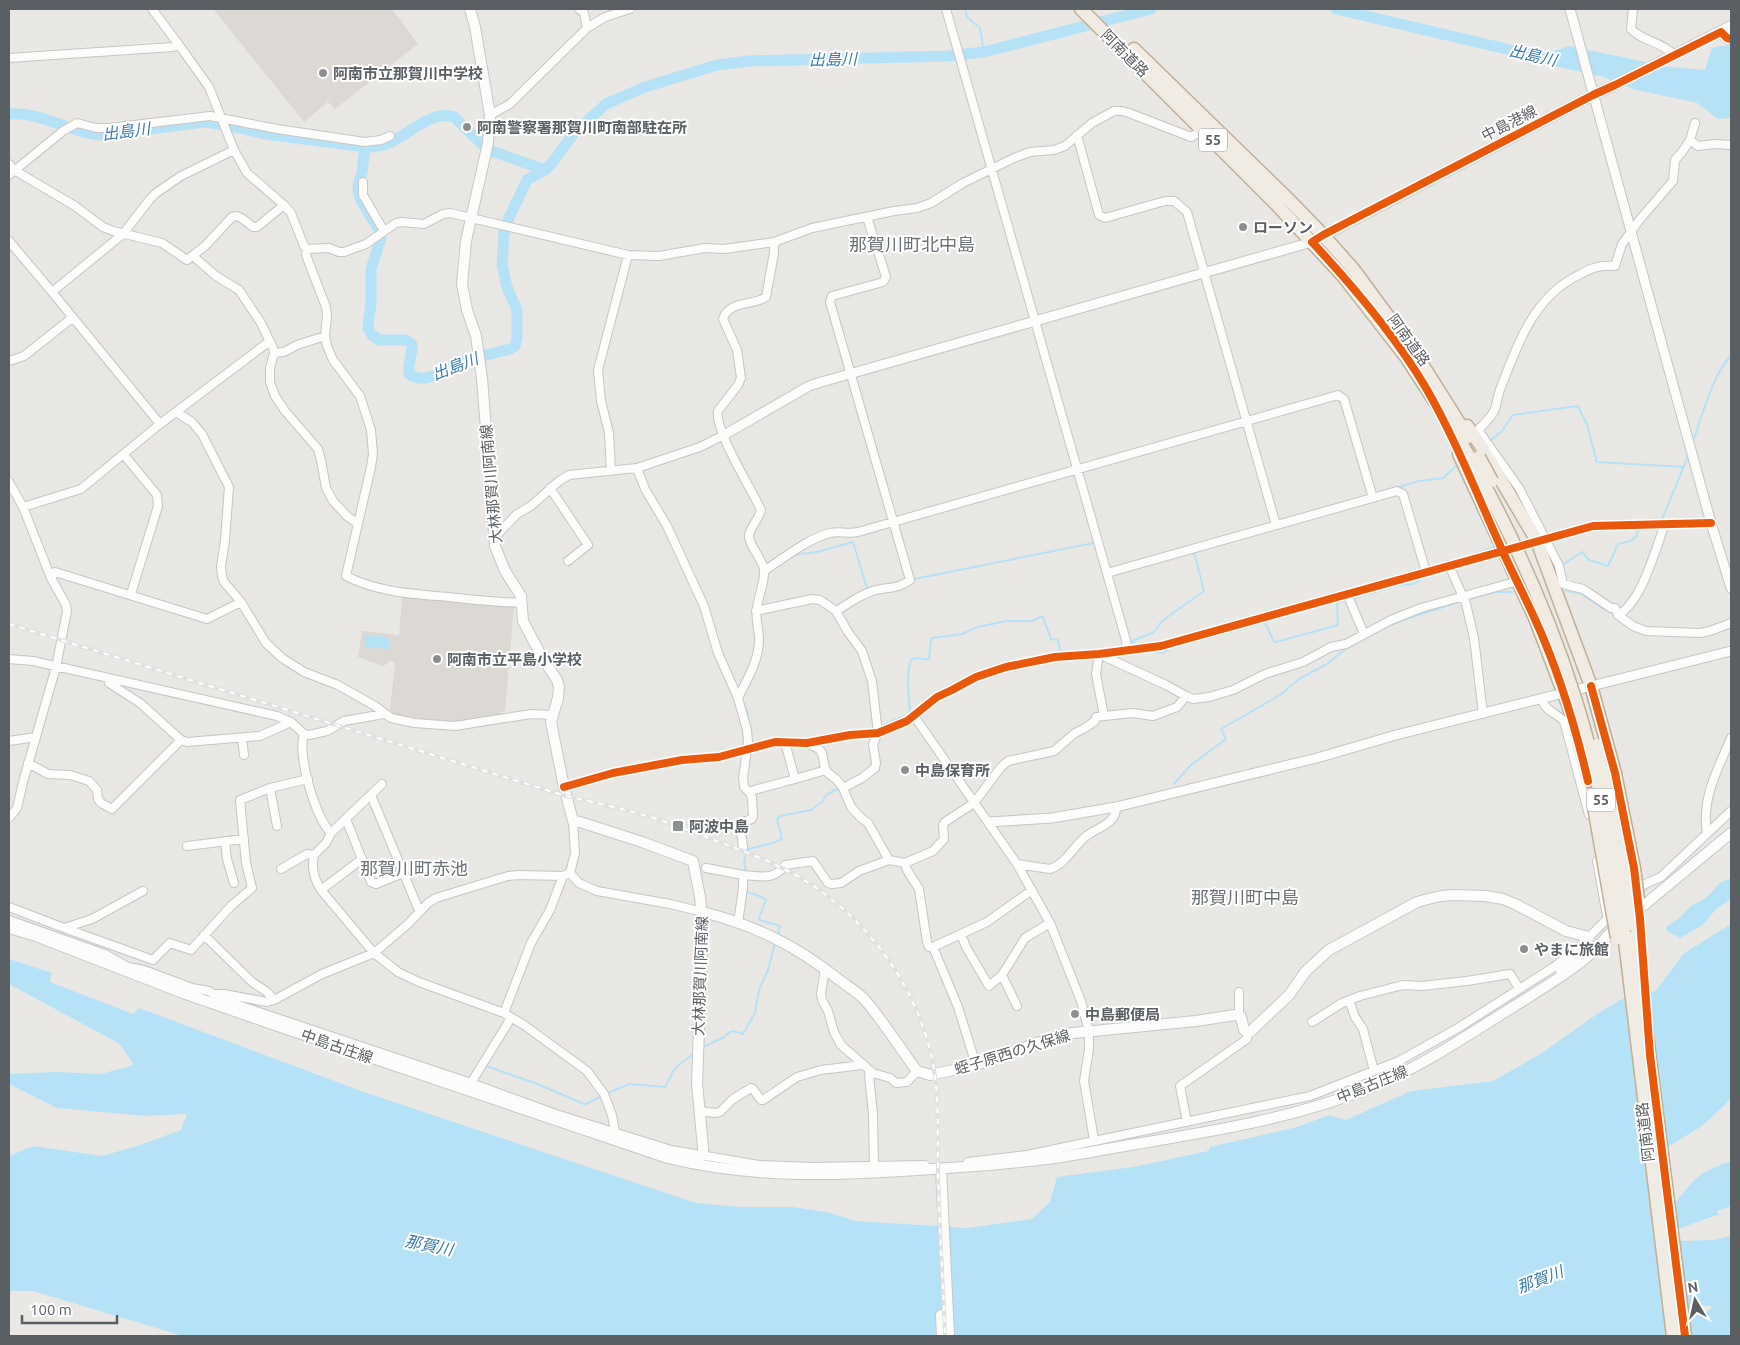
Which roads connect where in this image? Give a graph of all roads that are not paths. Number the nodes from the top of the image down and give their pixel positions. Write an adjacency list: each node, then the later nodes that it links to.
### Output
1 (152, 9): 15 (street)
2 (470, 9): 19 (main road, 大林那賀川阿南線)
3 (579, 9): 11 (street)
4 (630, 9): 11 (street)
5 (946, 9): 29 (street)
6 (1081, 9): 13 (highway, 阿南道路 / 55)
7 (1092, 9): 13 (highway, 阿南道路 / 55)
8 (1570, 9): 18 (street)
9 (1633, 9): 16 (street)
10 (1731, 26): 12 (main road, 中島港線)
11 (587, 28): 19 (street)
12 (1721, 32): 14 (main road); 16 (main road, 中島港線)
13 (1116, 38): 22 (highway, 阿南道路 / 55); 38 (highway, 阿南道路 / 55)
14 (1731, 39)
15 (180, 45): 17 (street); 20 (street)
16 (1674, 55): 18 (main road, 中島港線)
17 (9, 58)
18 (1593, 95): 35 (street); 38 (main road, 中島港線)
19 (490, 115): 34 (main road, 大林那賀川阿南線)
20 (222, 120): 24 (street); 27 (street); 30 (street)
21 (1695, 123): 25 (street)
22 (1203, 130): 23 (street); 38 (highway, 阿南道路 / 55)
23 (1077, 135): 29 (street); 44 (street)
24 (390, 136)
25 (1690, 140): 26 (street); 35 (street)
26 (1731, 145)
27 (234, 150): 32 (street); 37 (street)
28 (9, 164): 30 (street)
29 (992, 169): 33 (street); 47 (street)
30 (12, 173): 37 (street)
31 (363, 182): 36 (street)
32 (284, 205): 41 (street); 43 (street)
33 (867, 217): 40 (street); 52 (street)
34 (470, 218): 36 (street); 42 (street); 72 (main road, 大林那賀川阿南線)
35 (1631, 232): 66 (street); 69 (street)
36 (381, 233): 41 (street)
37 (124, 234): 43 (street); 45 (street)
38 (1318, 239): 44 (street); 53 (highway, 阿南道路 / 55)
39 (9, 241): 45 (street)
40 (774, 242): 42 (street); 57 (street)
41 (307, 249): 48 (street)
42 (628, 255): 61 (street)
43 (193, 256): 49 (street)
44 (1204, 273): 47 (street); 55 (street)
45 (52, 292): 46 (street)
46 (72, 318): 51 (street); 56 (street)
47 (1035, 321): 52 (street); 60 (street)
48 (325, 336): 50 (street); 70 (street)
49 (270, 341): 50 (street); 54 (street)
50 (274, 353): 70 (street)
51 (9, 361)
52 (850, 373): 57 (street); 67 (street)
53 (1430, 385): 66 (highway, 55); 74 (highway, 55); 192 (highway, 阿南道路 / 55, bridge)
54 (176, 412): 56 (street); 86 (street)
55 (1246, 422): 60 (street); 64 (street); 68 (street)
56 (160, 424): 58 (street)
57 (724, 435): 59 (street); 77 (street)
58 (124, 455): 65 (street); 83 (street)
59 (637, 468): 61 (street); 102 (street)
60 (1078, 468): 67 (street); 79 (street)
61 (611, 471): 63 (street)
62 (9, 482): 65 (street)
63 (550, 488): 72 (street); 75 (street)
64 (1372, 496): 68 (street); 78 (street)
65 (23, 507): 80 (street)
66 (1531, 520): 73 (highway, 55)
67 (893, 521): 77 (street); 89 (street)
68 (1276, 523): 79 (street)
69 (1711, 523): 71 (street); 82 (street)
70 (358, 524): 87 (street)
71 (1662, 525): 73 (street); 90 (street)
72 (494, 538): 87 (main road, 大林那賀川阿南線)
73 (1542, 540): 74 (street); 90 (street); 99 (highway, 55)
74 (1502, 551): 76 (street); 100 (highway, 55)
75 (568, 561)
76 (1450, 568): 78 (street); 85 (street)
77 (764, 571): 88 (street)
78 (1426, 572): 84 (street)
79 (1106, 573): 93 (street)
80 (51, 578): 83 (street); 97 (street)
81 (1511, 583): 85 (street)
82 (1731, 588)
83 (131, 594): 86 (street)
84 (1348, 598): 92 (street); 93 (street)
85 (1464, 600): 92 (street); 105 (street)
86 (241, 602): 104 (street)
87 (521, 603): 106 (main road, 大林那賀川阿南線)
88 (758, 611): 89 (street); 102 (street)
89 (836, 611): 110 (street)
90 (1617, 613): 91 (street)
91 (1731, 623)
92 (1364, 634): 101 (street)
93 (1127, 651): 95 (street)
94 (1731, 651): 99 (street)
95 (1099, 654): 101 (street); 107 (street); 108 (street)
96 (9, 660): 97 (street)
97 (56, 667): 98 (street); 112 (street)
98 (108, 678): 109 (street); 115 (street)
99 (1591, 686): 100 (street); 192 (highway, 55, bridge)
100 (1564, 693): 103 (street); 192 (highway, 55, bridge)
101 (1186, 696): 108 (street)
102 (738, 698): 119 (street)
103 (1542, 699): 105 (street); 165 (street)
104 (384, 714): 106 (street); 111 (street)
105 (1483, 714): 132 (street)
106 (552, 715): 126 (main road, 大林那賀川阿南線)
107 (914, 716): 110 (street); 131 (street)
108 (1104, 716): 131 (street)
109 (291, 722): 111 (street); 113 (street)
110 (878, 733): 118 (street); 128 (street)
111 (304, 734): 123 (street)
112 (36, 737): 116 (street); 121 (street)
113 (242, 738): 115 (street); 120 (street)
114 (1731, 738): 141 (street)
115 (181, 740): 121 (street)
116 (9, 741)
117 (787, 742): 118 (street); 119 (street); 124 (street)
118 (807, 743): 122 (street)
119 (747, 750): 126 (street); 129 (street)
120 (244, 755)
121 (28, 763): 134 (street)
122 (826, 770): 124 (street); 128 (street)
123 (308, 779): 127 (street); 139 (street)
124 (795, 779): 129 (street)
125 (382, 784): 130 (street)
126 (564, 787): 136 (main road, 大林那賀川阿南線)
127 (270, 788): 138 (street); 142 (street)
128 (843, 788): 148 (street)
129 (752, 792): 145 (street)
130 (371, 795): 135 (street); 153 (street)
131 (974, 803): 137 (street); 149 (street)
132 (1116, 807): 137 (street); 150 (street)
133 (1731, 811): 141 (street)
134 (9, 818)
135 (346, 819): 139 (street); 147 (street)
136 (573, 821): 154 (street); 164 (main road, 大林那賀川阿南線)
137 (989, 822): 150 (street)
138 (277, 826)
139 (331, 833): 146 (street)
140 (1731, 833): 160 (main road, 中島古庄線)
141 (1706, 834): 163 (street)
142 (244, 839): 143 (street); 172 (street)
143 (225, 841): 144 (street); 156 (street)
144 (187, 846)
145 (744, 848)
146 (314, 855): 152 (street); 157 (street)
147 (362, 859): 153 (street); 157 (street)
148 (890, 860): 149 (street); 155 (street)
149 (905, 863): 174 (street)
150 (1017, 864): 158 (street)
151 (706, 868): 155 (street)
152 (281, 869)
153 (403, 872): 162 (street)
154 (566, 874): 162 (street); 164 (street); 188 (street)
155 (745, 875): 167 (street)
156 (234, 883)
157 (321, 890): 175 (street)
158 (1032, 890): 168 (street); 171 (street)
159 (143, 891): 170 (street)
160 (1660, 893): 163 (street); 179 (main road, 中島古庄線)
161 (9, 907): 170 (street)
162 (421, 910): 175 (street)
163 (1615, 911): 165 (street)
164 (703, 912): 167 (main road); 199 (main road, 大林那賀川阿南線)
165 (1608, 918): 173 (street)
166 (9, 920): 176 (street)
167 (738, 923): 177 (main road)
168 (1050, 923): 178 (street); 190 (street)
169 (9, 928): 176 (main road, 中島古庄線)
170 (64, 928): 172 (street)
171 (961, 934): 174 (street); 178 (street)
172 (204, 935): 184 (street)
173 (1587, 940): 179 (main road); 180 (street); 191 (main road)
174 (933, 947): 194 (street)
175 (374, 953): 184 (street); 188 (street)
176 (127, 969): 182 (main road, 中島古庄線); 183 (street)
177 (825, 969): 193 (street); 196 (main road)
178 (1002, 975): 186 (street)
179 (1557, 978): 206 (main road, 中島古庄線)
180 (1520, 988): 185 (street); 197 (street)
181 (1239, 992): 187 (street)
182 (183, 993): 183 (street); 204 (main road, 中島古庄線)
183 (211, 994): 184 (street); 198 (street)
184 (274, 1000)
185 (1349, 1000): 189 (street); 197 (street)
186 (1017, 1006)
187 (1239, 1015): 190 (main road, 蛭子原西の久保線); 191 (main road)
188 (507, 1016): 198 (street); 201 (street)
189 (1312, 1022)
190 (1089, 1031): 194 (main road, 蛭子原西の久保線); 202 (street)
191 (1247, 1032): 200 (street)
192 (1645, 1056): 209 (highway, 阿南道路 / 55); 210 (highway, 阿南道路 / 55)
193 (862, 1065): 195 (street); 199 (street)
194 (976, 1065): 196 (main road, 蛭子原西の久保線)
195 (870, 1071): 196 (street); 205 (street)
196 (917, 1071)
197 (1374, 1071): 200 (street)
198 (471, 1083): 201 (street)
199 (700, 1112): 203 (main road, 大林那賀川阿南線)
200 (1187, 1122): 202 (street)
201 (615, 1132): 203 (street)
202 (1094, 1140): 206 (street)
203 (703, 1155): 204 (main road); 205 (street)
204 (668, 1158): 206 (main road)
205 (874, 1167): 206 (street)
206 (939, 1170): 207 (main road); 208 (main road)
207 (942, 1336)
208 (949, 1336)
209 (1673, 1336)
210 (1685, 1336)

